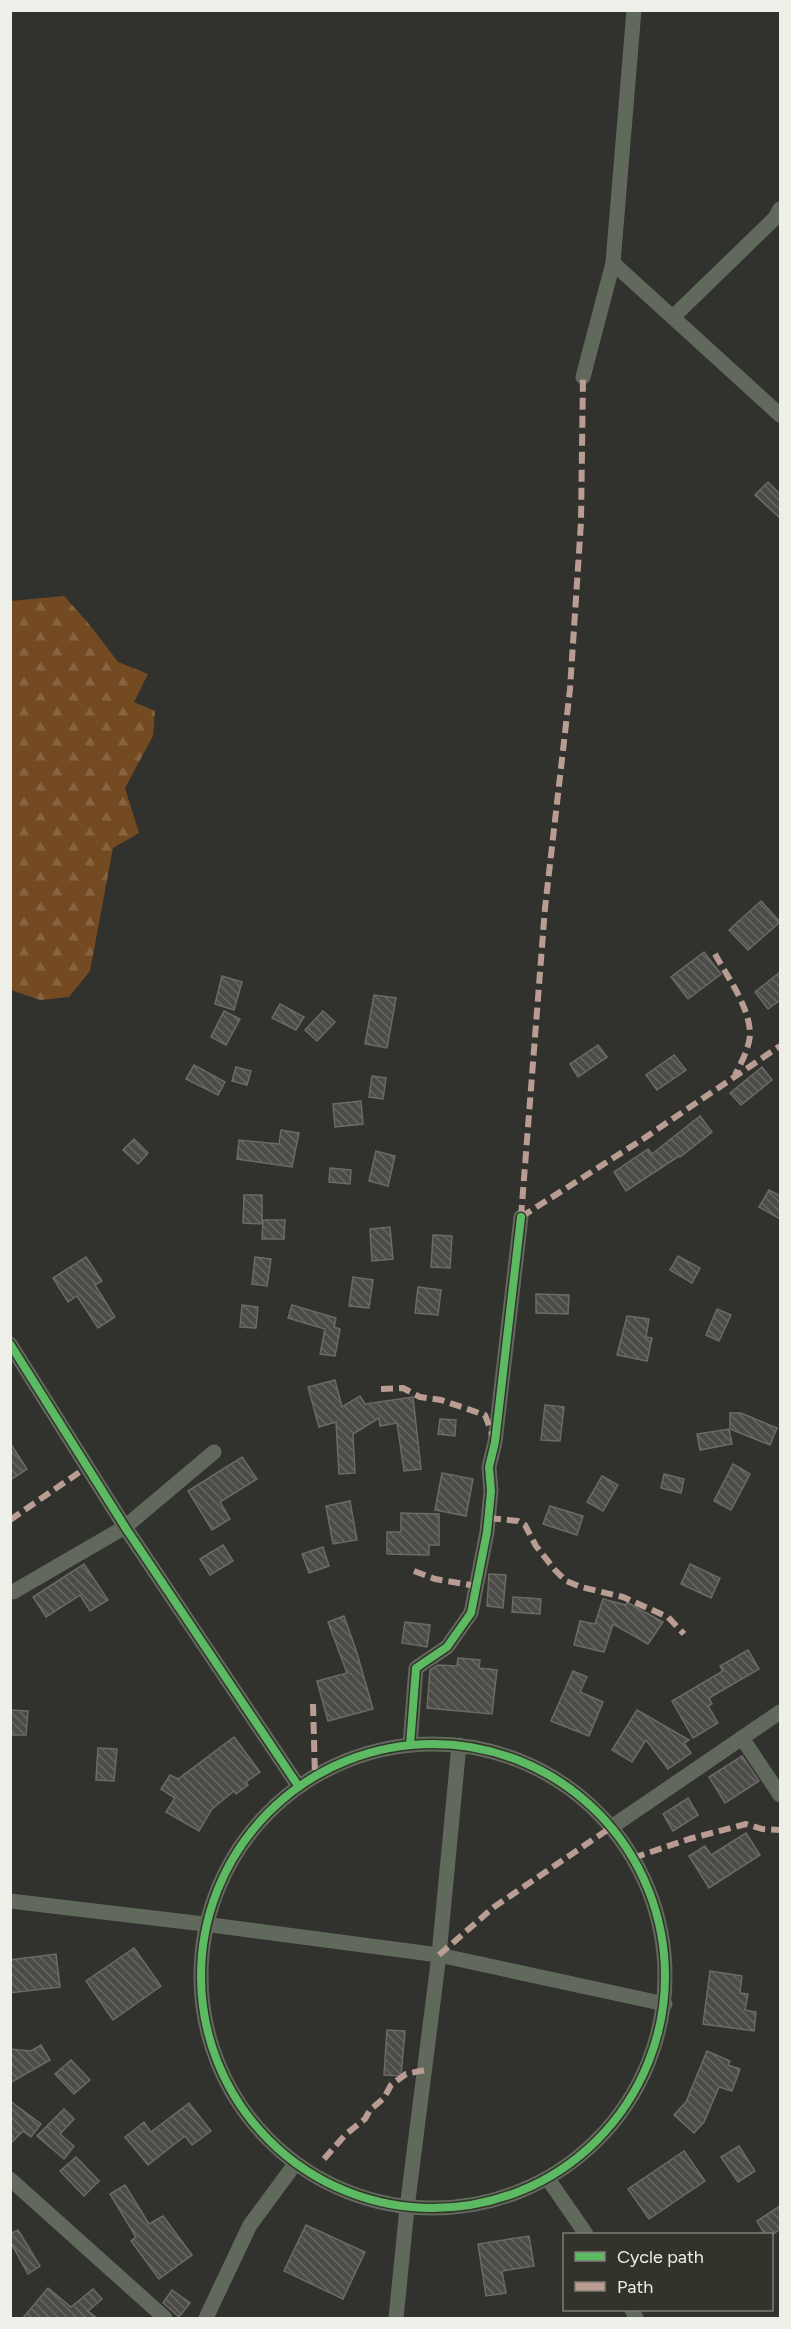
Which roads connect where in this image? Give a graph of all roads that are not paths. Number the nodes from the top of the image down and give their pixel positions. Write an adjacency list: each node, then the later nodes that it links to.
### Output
1 (634, 10): 3 (street)
2 (780, 209): 4 (street)
3 (614, 263): 4 (street); 5 (street)
4 (674, 316): 6 (street)
5 (583, 377)
6 (780, 415)
7 (521, 1217): 14 (street)
8 (10, 1344): 10 (street)
9 (214, 1452): 10 (street)
10 (125, 1527): 11 (street); 16 (street)
11 (13, 1592)
12 (780, 1712): 13 (street)
13 (742, 1738): 17 (street); 18 (street)
14 (410, 1745): 15 (street); 16 (street)
15 (459, 1745): 18 (street); 21 (street)
16 (297, 1784): 20 (street)
17 (780, 1795)
18 (613, 1826): 22 (street)
19 (10, 1900): 20 (street)
20 (204, 1924): 21 (street); 23 (street)
21 (439, 1955): 22 (street); 26 (street)
22 (665, 2004): 25 (street)
23 (295, 2164): 26 (street); 29 (street)
24 (10, 2179): 28 (street)
25 (548, 2179): 26 (street); 27 (street)
26 (407, 2208): 30 (street)
27 (585, 2233)
28 (165, 2319)
29 (206, 2319)
30 (396, 2319)

